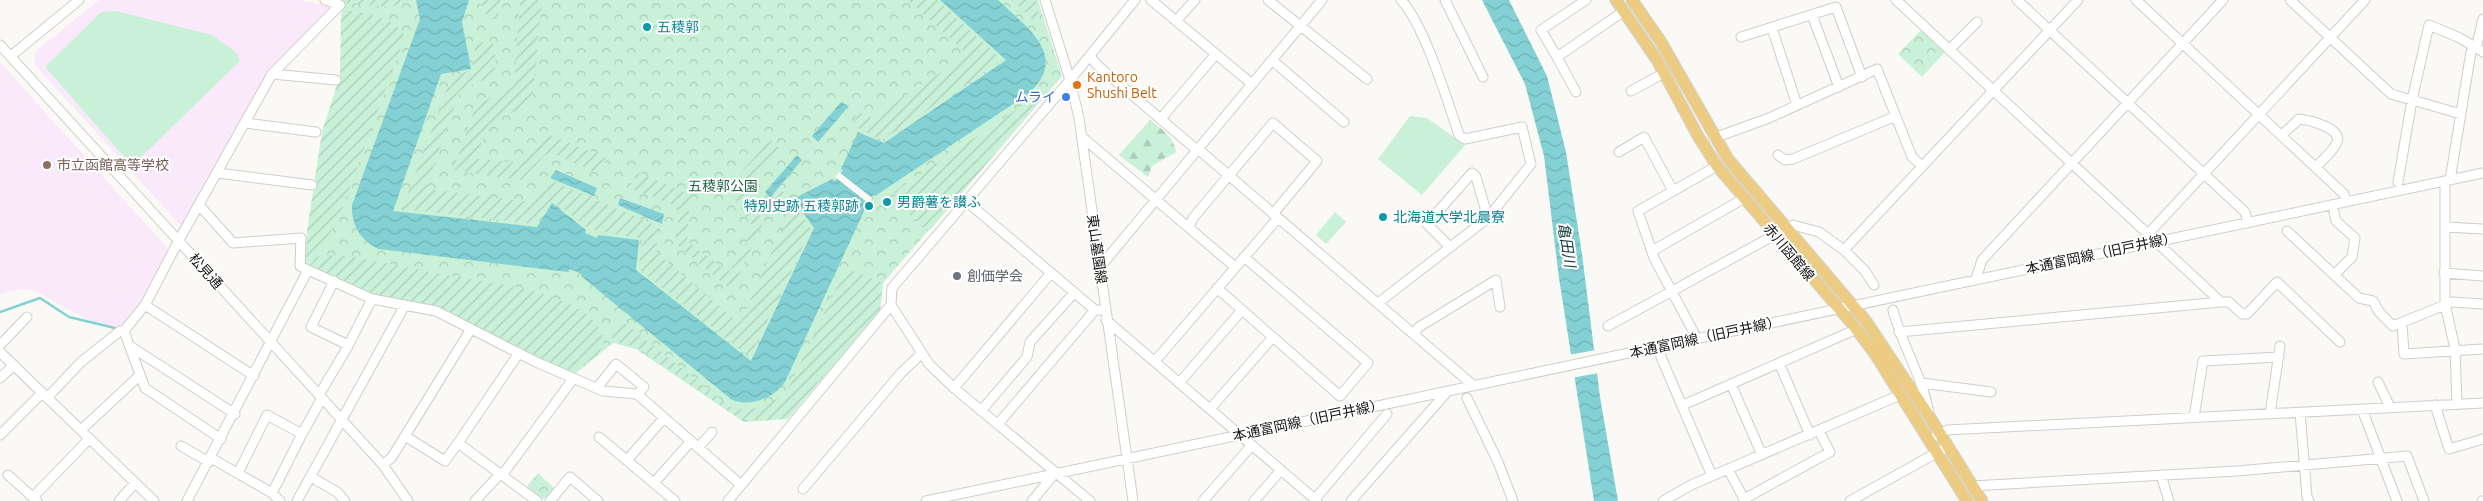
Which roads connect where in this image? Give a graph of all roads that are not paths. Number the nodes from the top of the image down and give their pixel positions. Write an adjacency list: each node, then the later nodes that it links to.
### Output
1 (79, 0): 36 (street)
2 (325, 0): 41 (street)
3 (1045, 0): 45 (street, 東山墓園線)
4 (1135, 0): 37 (street)
5 (1151, 0): 24 (street)
6 (1195, 0): 24 (street)
7 (1268, 0): 26 (street)
8 (1322, 0): 26 (street)
9 (1400, 0): 87 (street)
10 (1445, 0): 43 (street)
11 (1586, 0): 38 (street)
12 (1616, 0): 21 (main road, 赤川函館線)
13 (1632, 0): 64 (main road, 赤川函館線)
14 (1896, 0): 33 (street)
15 (2017, 0): 28 (street)
16 (2078, 0): 28 (street)
17 (2136, 0): 31 (street)
18 (2223, 0): 31 (street)
19 (2290, 0): 30 (street)
20 (2365, 0): 30 (street)
21 (1624, 11): 38 (street); 40 (main road, 赤川函館線)
22 (1812, 15): 27 (street); 42 (street); 48 (street)
23 (2483, 19): 34 (street)
24 (1176, 21): 35 (street)
25 (1977, 22): 33 (street)
26 (1300, 26): 39 (street); 46 (street)
27 (1772, 28): 29 (street); 54 (street)
28 (2049, 30): 49 (street); 53 (street)
29 (1741, 37)
30 (2330, 37): 52 (street); 56 (street)
31 (2183, 44): 53 (street); 56 (street)
32 (0, 45): 36 (street, 松見通)
33 (1949, 50): 49 (street)
34 (2479, 50): 52 (street); 57 (street)
35 (1216, 54): 47 (street); 55 (street)
36 (11, 56): 96 (street, 松見通)
37 (1090, 56): 45 (street); 65 (street)
38 (1557, 57): 51 (street)
39 (1272, 60): 47 (street); 59 (street)
40 (1664, 73): 50 (street); 69 (main road, 赤川函館線)
41 (272, 74): 44 (street); 60 (street)
42 (1862, 76): 48 (street); 58 (street)
43 (1483, 77)
44 (336, 80)
45 (1070, 80): 63 (street, 東山墓園線); 82 (street)
46 (1367, 80)
47 (1252, 84): 65 (street)
48 (1839, 87): 54 (street)
49 (1993, 90): 68 (street); 70 (street)
50 (1632, 91)
51 (1576, 92)
52 (2412, 100): 57 (street); 77 (street)
53 (2127, 103): 68 (street); 74 (street)
54 (1797, 105): 64 (street)
55 (1164, 114)
56 (2259, 114): 62 (street); 74 (street)
57 (2461, 114): 76 (street)
58 (1896, 116): 67 (street); 70 (street)
59 (1344, 122)
60 (245, 123): 61 (street); 73 (street)
61 (316, 132)
62 (2282, 135): 71 (street); 71 (street)
63 (1081, 136): 81 (street); 102 (street, 東山墓園線)
64 (1714, 138): 91 (main road, 赤川函館線)
65 (1198, 150): 75 (street); 81 (street)
66 (1619, 152): 79 (street)
67 (1778, 154)
68 (2072, 163): 95 (street); 109 (street)
69 (1717, 166): 79 (street); 80 (main road, 赤川函館線)
70 (1922, 166): 99 (street)
71 (2316, 167): 83 (street)
72 (2483, 173): 76 (street, 本通富岡線（旧戸井線）)
73 (218, 174): 78 (street); 84 (street)
74 (2204, 174): 88 (street); 95 (street)
75 (1229, 176): 86 (street); 86 (street); 90 (street)
76 (2447, 180): 83 (street, 本通富岡線（旧戸井線）); 89 (street)
77 (2398, 182)
78 (312, 184)
79 (1673, 191): 100 (street)
80 (1743, 199): 94 (main road, 赤川函館線); 100 (street)
81 (1156, 200): 90 (street); 102 (street)
82 (966, 202): 105 (street); 123 (street)
83 (2346, 202): 88 (street, 本通富岡線（旧戸井線）)
84 (200, 206): 96 (street); 104 (street)
85 (2334, 212): 107 (street)
86 (1275, 216): 101 (street); 116 (street)
87 (1488, 218): 98 (street); 98 (street)
88 (2248, 223): 97 (street, 本通富岡線（旧戸井線）)
89 (2445, 226): 92 (street); 106 (street)
90 (1189, 227): 103 (street)
91 (1786, 228): 94 (street); 99 (street); 121 (main road, 赤川函館線)
92 (2483, 229)
93 (2287, 231): 107 (street)
94 (1775, 234): 113 (street); 125 (main road, 赤川函館線)
95 (2148, 234): 97 (street)
96 (179, 240): 122 (street); 141 (street, 松見通)
97 (2156, 242): 109 (street, 本通富岡線（旧戸井線）); 117 (street)
98 (1450, 247): 116 (street)
99 (1844, 250): 111 (street)
100 (1652, 251): 113 (street)
101 (1244, 257): 103 (street); 139 (street)
102 (1100, 267): 127 (street, 東山墓園線)
103 (1235, 267): 112 (street)
104 (308, 270): 110 (street); 141 (street)
105 (1051, 273): 114 (street); 167 (street)
106 (2444, 273): 108 (street); 118 (street)
107 (2334, 275): 132 (street)
108 (2483, 276)
109 (1976, 280): 121 (street, 本通富岡線（旧戸井線）)
110 (334, 281): 115 (street); 145 (street)
111 (1874, 285)
112 (1217, 288): 128 (street); 154 (street)
113 (1671, 291): 133 (street); 140 (street)
114 (1074, 293): 126 (street); 182 (street)
115 (372, 298): 120 (street); 145 (street)
116 (1378, 302): 138 (street)
117 (2221, 302): 137 (street); 142 (street)
118 (2445, 304): 119 (street); 132 (street); 148 (street)
119 (2483, 304)
120 (405, 305): 134 (street); 190 (street)
121 (1852, 305): 125 (street, 本通富岡線（旧戸井線）); 187 (main road, 赤川函館線)
122 (145, 306): 136 (street); 158 (street)
123 (891, 306): 152 (street); 229 (street)
124 (1500, 307): 138 (street)
125 (1838, 308): 135 (main road, 赤川函館線); 140 (street, 本通富岡線（旧戸井線）)
126 (1095, 310): 127 (street); 191 (street)
127 (1105, 310): 131 (street, 東山墓園線)
128 (1242, 310): 139 (street); 162 (street)
129 (1893, 310): 137 (street)
130 (28, 317): 143 (street)
131 (1106, 320): 154 (street); 215 (street, 東山墓園線)
132 (2402, 323): 148 (street)
133 (1608, 326)
134 (472, 329): 151 (street); 199 (street)
135 (1856, 329): 155 (street); 172 (main road, 赤川函館線)
136 (124, 331): 144 (street); 171 (street)
137 (1899, 332): 163 (street)
138 (1414, 334): 165 (street)
139 (1272, 337): 180 (street)
140 (1696, 339): 147 (street, 本通富岡線（旧戸井線）)
141 (271, 342): 158 (street); 173 (street, 松見通)
142 (2340, 342)
143 (0, 345)
144 (129, 345): 157 (street); 184 (street)
145 (348, 345): 173 (street)
146 (2280, 346): 153 (street)
147 (1659, 347): 165 (street, 本通富岡線（旧戸井線）); 177 (street)
148 (2455, 349): 149 (street); 176 (street)
149 (2483, 349)
150 (0, 352): 156 (street)
151 (519, 353): 160 (street); 206 (street)
152 (921, 354): 167 (street); 231 (street)
153 (2279, 357): 186 (street); 188 (street)
154 (1155, 361): 162 (street)
155 (1779, 363): 164 (street); 194 (street)
156 (14, 365): 159 (street); 171 (street)
157 (140, 375): 192 (street); 202 (street)
158 (254, 376): 184 (street)
159 (0, 378)
160 (573, 378): 166 (street); 222 (street)
161 (2378, 382): 179 (street)
162 (1179, 383): 180 (street)
163 (1922, 383): 169 (street); 187 (street)
164 (1731, 384): 177 (street); 211 (street)
165 (1474, 386): 168 (street, 本通富岡線（旧戸井線）)
166 (597, 388): 170 (street); 170 (street)
167 (954, 388): 182 (street)
168 (1448, 391): 198 (street, 本通富岡線（旧戸井線）); 257 (street)
169 (1991, 392)
170 (638, 394): 189 (street)
171 (45, 395): 192 (street); 197 (street)
172 (1900, 395): 194 (street); 204 (main road, 赤川函館線)
173 (320, 396): 190 (street, 松見通); 195 (street)
174 (1467, 398): 258 (street)
175 (2483, 403): 176 (street)
176 (2457, 404): 178 (street)
177 (1682, 405): 225 (street)
178 (2435, 405): 179 (street); 203 (street)
179 (2390, 407): 181 (street)
180 (1210, 409): 198 (street)
181 (2362, 409): 183 (street); 212 (street)
182 (982, 411): 191 (street)
183 (2300, 412): 186 (street); 217 (street)
184 (234, 414): 202 (street)
185 (1387, 414): 236 (street)
186 (2270, 414): 188 (street)
187 (1929, 416): 196 (main road, 赤川函館線)
188 (2194, 417): 196 (street)
189 (664, 418): 205 (street); 214 (street)
190 (342, 421): 216 (street, 松見通); 226 (street)
191 (998, 424): 221 (street)
192 (81, 430): 201 (street)
193 (712, 432): 209 (street)
194 (1814, 433): 211 (street); 237 (street)
195 (302, 434): 220 (street); 232 (street)
196 (1939, 434): 204 (street); 210 (main road, 赤川函館線)
197 (0, 435)
198 (1240, 435): 207 (street); 215 (street, 本通富岡線（旧戸井線）)
199 (405, 436): 206 (street); 216 (street)
200 (599, 437): 214 (street)
201 (89, 439): 227 (street); 234 (street)
202 (222, 439): 213 (street)
203 (2483, 439)
204 (1929, 440): 210 (main road, 赤川函館線)
205 (691, 441): 209 (street); 228 (street)
206 (458, 443): 222 (street)
207 (1252, 444): 218 (street); 255 (street)
208 (181, 446): 213 (street)
209 (698, 448): 229 (street)
210 (1942, 450): 230 (main road, 赤川函館線); 235 (main road, 赤川函館線); 260 (street)
211 (1762, 455): 219 (street)
212 (2381, 458): 217 (street); 264 (street); 265 (street)
213 (210, 460): 220 (street); 240 (street)
214 (627, 460): 228 (street)
215 (1127, 460): 221 (street, 本通富岡線（旧戸井線）); 254 (street, 東山墓園線)
216 (383, 465): 244 (street, 松見通)
217 (2304, 466): 224 (street); 263 (street)
218 (1281, 470): 236 (street); 256 (street)
219 (1728, 470): 225 (street); 237 (street)
220 (238, 473): 232 (street)
221 (1055, 473): 233 (street); 251 (street, 本通富岡線（旧戸井線）); 252 (street)
222 (502, 474): 245 (street); 246 (street)
223 (8, 475): 234 (street)
224 (2161, 475): 230 (street); 262 (street)
225 (1712, 476): 259 (street)
226 (311, 477): 242 (street); 243 (street)
227 (135, 483): 238 (street); 239 (street)
228 (654, 483): 249 (street)
229 (741, 485): 250 (street)
230 (1972, 486): 261 (main road, 赤川函館線)
231 (803, 489)
232 (272, 493): 241 (street)
233 (1080, 498): 253 (street)
234 (35, 499)
235 (1963, 499)
236 (1316, 500)
237 (1745, 500)
238 (119, 501)
239 (154, 501)
240 (187, 501)
241 (280, 501)
242 (297, 501)
243 (345, 501)
244 (408, 501)
245 (475, 501)
246 (537, 501)
247 (550, 501): 248 (street)
248 (598, 501)
249 (675, 501)
250 (728, 501)
251 (926, 501)
252 (1032, 501)
253 (1090, 501)
254 (1133, 501)
255 (1203, 501)
256 (1254, 501)
257 (1351, 501)
258 (1513, 501)
259 (1663, 501)
260 (1850, 501)
261 (1982, 501)
262 (2169, 501)
263 (2309, 501)
264 (2397, 501)
265 (2424, 501)

